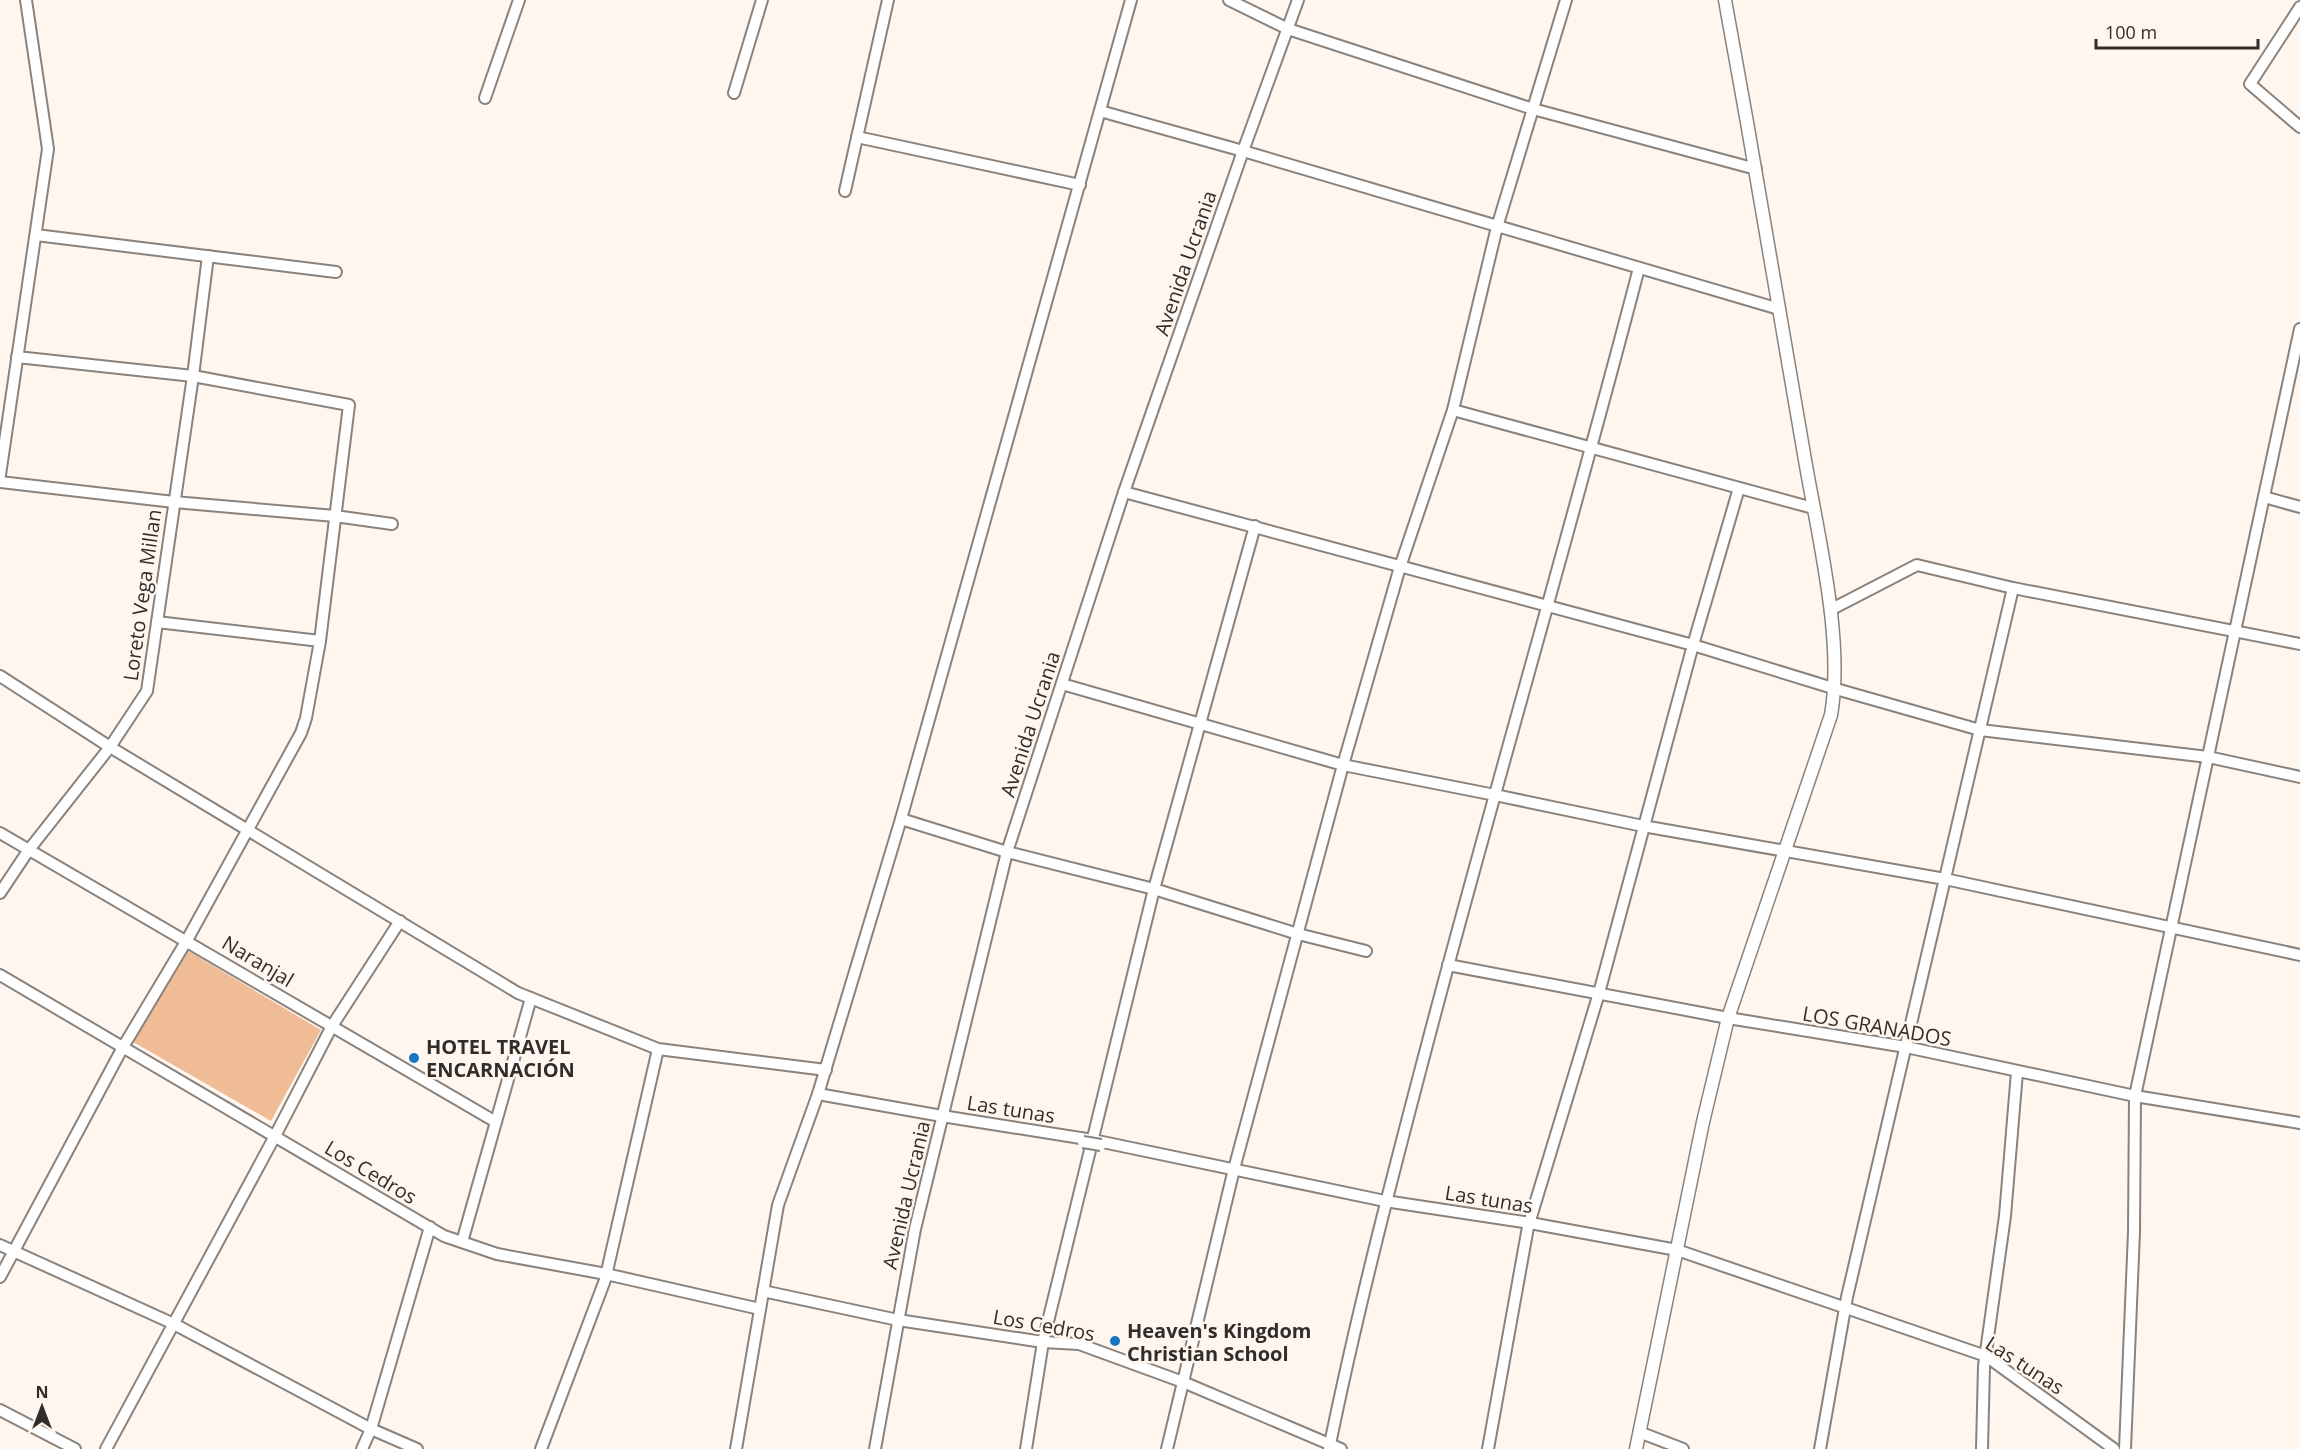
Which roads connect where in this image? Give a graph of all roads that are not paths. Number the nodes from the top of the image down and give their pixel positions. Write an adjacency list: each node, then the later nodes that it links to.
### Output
1 (26, 0): 23 (street)
2 (519, 0): 13 (street)
3 (762, 0): 12 (street)
4 (888, 0): 17 (street)
5 (1131, 0): 15 (street)
6 (1229, 0): 11 (street)
7 (1298, 0): 11 (street, Avenida Ucrania)
8 (1566, 0): 14 (street)
9 (1725, 0): 19 (street)
10 (2300, 7): 16 (street)
11 (1288, 29): 14 (street); 18 (street, Avenida Ucrania)
12 (734, 93)
13 (485, 98)
14 (1533, 109): 19 (street); 22 (street)
15 (1100, 111): 18 (street); 20 (street)
16 (2300, 127)
17 (857, 137): 20 (street); 21 (street)
18 (1243, 151): 22 (street); 36 (street, Avenida Ucrania)
19 (1756, 169): 27 (street)
20 (1080, 185): 63 (street)
21 (845, 191)
22 (1497, 227): 25 (street); 31 (street)
23 (36, 235): 24 (street); 29 (street)
24 (208, 256): 26 (street); 30 (street, Loreto Vega Millan)
25 (1639, 268): 27 (street); 32 (street)
26 (336, 272)
27 (1779, 309): 40 (street)
28 (2300, 329): 37 (street)
29 (17, 357): 30 (street); 33 (street)
30 (194, 376): 38 (street, Loreto Vega Millan); 41 (street)
31 (1453, 410): 32 (street); 44 (street)
32 (1592, 448): 35 (street); 46 (street)
33 (0, 475)
34 (0, 482): 38 (street)
35 (1739, 488): 40 (street); 52 (street)
36 (1124, 492): 43 (street); 54 (street, Avenida Ucrania)
37 (2264, 497): 39 (street); 49 (street)
38 (174, 502): 41 (street); 48 (street, Loreto Vega Millan)
39 (2300, 507)
40 (1813, 508): 47 (street)
41 (335, 516): 42 (street); 50 (street)
42 (392, 524)
43 (1255, 526): 44 (street); 56 (street)
44 (1400, 567): 46 (street); 60 (street)
45 (2013, 588): 47 (street); 49 (street); 57 (street)
46 (1547, 606): 52 (street); 62 (street)
47 (1830, 610): 55 (street)
48 (157, 622): 50 (street); 58 (street, Loreto Vega Millan)
49 (2235, 631): 51 (street); 59 (street)
50 (320, 641): 65 (street)
51 (2300, 644)
52 (1693, 645): 55 (street); 64 (street)
53 (0, 676): 58 (street)
54 (1062, 684): 56 (street); 68 (street, Avenida Ucrania)
55 (1836, 689): 57 (street); 69 (street)
56 (1199, 724): 60 (street); 71 (street)
57 (1980, 730): 59 (street); 70 (street)
58 (111, 747): 65 (street); 67 (street, Loreto Vega Millan)
59 (2208, 757): 61 (street); 74 (street)
60 (1343, 765): 62 (street); 75 (street)
61 (2300, 777)
62 (1495, 795): 64 (street); 79 (street)
63 (901, 819): 68 (street); 88 (street)
64 (1643, 826): 69 (street); 81 (street)
65 (247, 829): 73 (street); 76 (street)
66 (0, 833): 67 (street, Naranjal)
67 (28, 851): 72 (street, Loreto Vega Millan); 76 (street, Naranjal)
68 (1007, 852): 71 (street); 92 (street, Avenida Ucrania)
69 (1786, 852): 70 (street); 83 (street)
70 (1945, 879): 74 (street); 86 (street)
71 (1154, 889): 75 (street); 96 (street)
72 (0, 893)
73 (400, 921): 82 (street); 84 (street)
74 (2172, 928): 78 (street); 91 (street)
75 (1298, 934): 77 (street); 97 (street)
76 (187, 940): 84 (street, Naranjal); 85 (street)
77 (1366, 951)
78 (2300, 955)
79 (1448, 965): 81 (street, LOS GRANADOS); 98 (street)
80 (0, 975): 85 (street, Los Cedros)
81 (1599, 993): 83 (street, LOS GRANADOS); 99 (street)
82 (531, 998): 87 (street); 93 (street)
83 (1728, 1018): 86 (street, LOS GRANADOS); 103 (street)
84 (332, 1026): 93 (street, Naranjal); 95 (street)
85 (123, 1047): 95 (street, Los Cedros); 104 (street)
86 (1906, 1047): 89 (street, LOS GRANADOS); 108 (street)
87 (658, 1049): 88 (street); 105 (street)
88 (825, 1070): 90 (street)
89 (2017, 1072): 91 (street, LOS GRANADOS); 113 (street)
90 (818, 1094): 92 (street, Las tunas); 107 (street)
91 (2135, 1096): 94 (street, LOS GRANADOS); 135 (street)
92 (942, 1116): 96 (street, Las tunas); 110 (street, Avenida Ucrania)
93 (496, 1122): 101 (street)
94 (2300, 1123)
95 (275, 1136): 100 (street, Los Cedros); 111 (street)
96 (1092, 1142): 97 (street, Las tunas); 112 (street)
97 (1234, 1169): 98 (street, Las tunas); 114 (street)
98 (1385, 1201): 99 (street, Las tunas); 118 (street)
99 (1530, 1223): 103 (street, Las tunas); 129 (street)
100 (430, 1227): 101 (street, Los Cedros); 116 (street)
101 (462, 1242): 105 (street, Los Cedros)
102 (0, 1245): 104 (street)
103 (1677, 1250): 108 (street, Las tunas); 117 (street)
104 (14, 1252): 106 (street); 111 (street)
105 (606, 1274): 109 (street, Los Cedros); 123 (street)
106 (0, 1277)
107 (763, 1291): 109 (street); 110 (street, Los Cedros)
108 (1845, 1308): 113 (street, Las tunas); 132 (street)
109 (760, 1309): 124 (street)
110 (898, 1320): 112 (street, Los Cedros); 125 (street, Avenida Ucrania)
111 (174, 1324): 116 (street); 120 (street)
112 (1043, 1342): 114 (street, Los Cedros); 126 (street)
113 (1986, 1356): 133 (street); 134 (street, Las tunas)
114 (1183, 1382): 118 (street, Los Cedros); 127 (street)
115 (0, 1410): 119 (street)
116 (371, 1429): 121 (street); 122 (street)
117 (1639, 1432): 130 (street); 131 (street)
118 (1329, 1446): 128 (street, Los Cedros)
119 (75, 1449)
120 (106, 1449)
121 (362, 1449)
122 (417, 1449)
123 (541, 1449)
124 (736, 1449)
125 (875, 1449)
126 (1026, 1449)
127 (1167, 1449)
128 (1341, 1449)
129 (1488, 1449)
130 (1636, 1449)
131 (1683, 1449)
132 (1820, 1449)
133 (1982, 1449)
134 (2114, 1449)
135 (2125, 1449)

